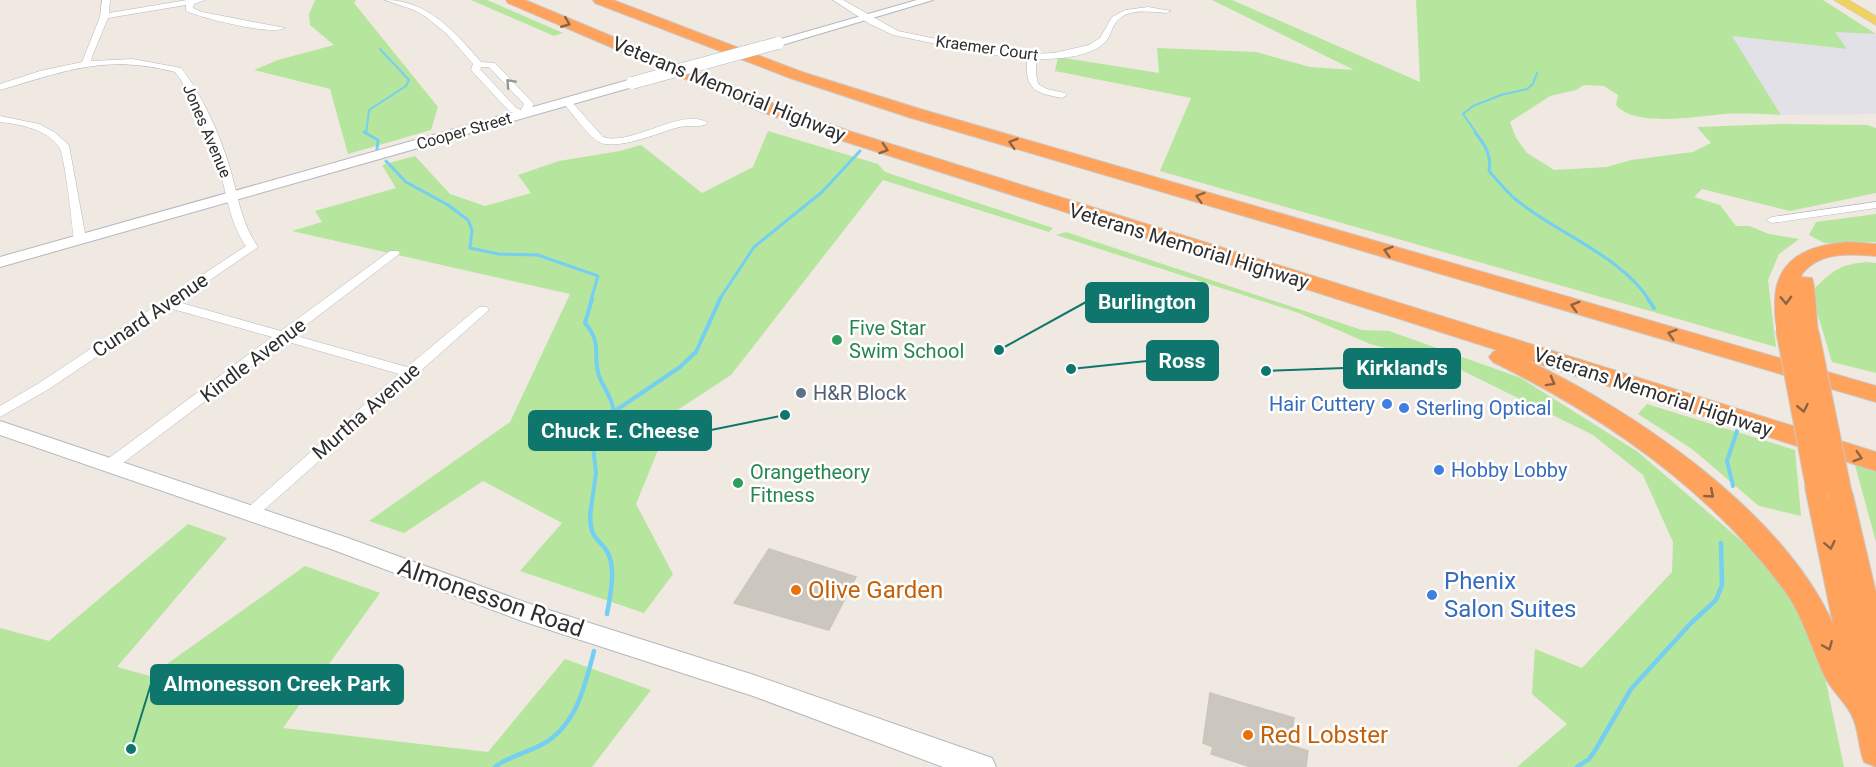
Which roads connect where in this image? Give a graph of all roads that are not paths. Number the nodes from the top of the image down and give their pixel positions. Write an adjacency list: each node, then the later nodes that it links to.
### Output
1 (106, 0): 12 (street)
2 (201, 0): 10 (street)
3 (389, 0): 18 (street)
4 (513, 0): 31 (highway, Veterans Memorial Highway, one-way to 31)
5 (600, 0): 38 (highway, Veterans Memorial Highway, one-way to 5)
6 (828, 0): 13 (street)
7 (837, 0): 13 (street)
8 (928, 0): 13 (main road, Cooper Street)
9 (1840, 0): 14 (main road)
10 (190, 2): 12 (street); 15 (street)
11 (1167, 10): 16 (street, Kraemer Court)
12 (106, 16): 17 (street)
13 (866, 18): 16 (street, Kraemer Court); 21 (main road, Cooper Street, bridge)
14 (1876, 21)
15 (281, 28)
16 (1032, 56): 20 (street)
17 (86, 63): 19 (street, Jones Avenue); 25 (street, Jones Avenue)
18 (478, 64): 22 (street); 22 (street, one-way to 18)
19 (0, 87)
20 (1062, 95)
21 (567, 102): 22 (main road, Cooper Street); 24 (street)
22 (524, 114): 25 (main road, Cooper Street)
23 (0, 119): 28 (street)
24 (703, 123)
25 (233, 197): 28 (main road, Cooper Street); 34 (street, Cunard Avenue)
26 (1876, 205): 27 (street)
27 (1772, 220)
28 (80, 239): 33 (main road, Cooper Street)
29 (1876, 250): 36 (highway, one-way to 36)
30 (394, 253): 37 (street, Kindle Avenue)
31 (1222, 256): 44 (highway, Veterans Memorial Highway, one-way to 44); 49 (highway, one-way to 49)
32 (1876, 258): 36 (highway)
33 (0, 262)
34 (166, 303): 37 (street); 42 (street, Cunard Avenue)
35 (483, 310): 39 (street, Murtha Avenue)
36 (1797, 332): 46 (highway, bridge)
37 (284, 336): 39 (street); 45 (street, Kindle Avenue)
38 (1713, 346): 40 (highway); 41 (highway, Veterans Memorial Highway)
39 (409, 372): 47 (street, Murtha Avenue)
40 (1876, 382)
41 (1876, 394)
42 (0, 412)
43 (0, 428): 45 (main road, Almonesson Road)
44 (1876, 462)
45 (110, 465): 47 (main road, Almonesson Road)
46 (1829, 491): 48 (highway); 49 (highway, one-way to 49)
47 (251, 513): 51 (main road, Almonesson Road)
48 (1876, 660)
49 (1864, 706): 50 (highway)
50 (1876, 751)
51 (983, 767)

